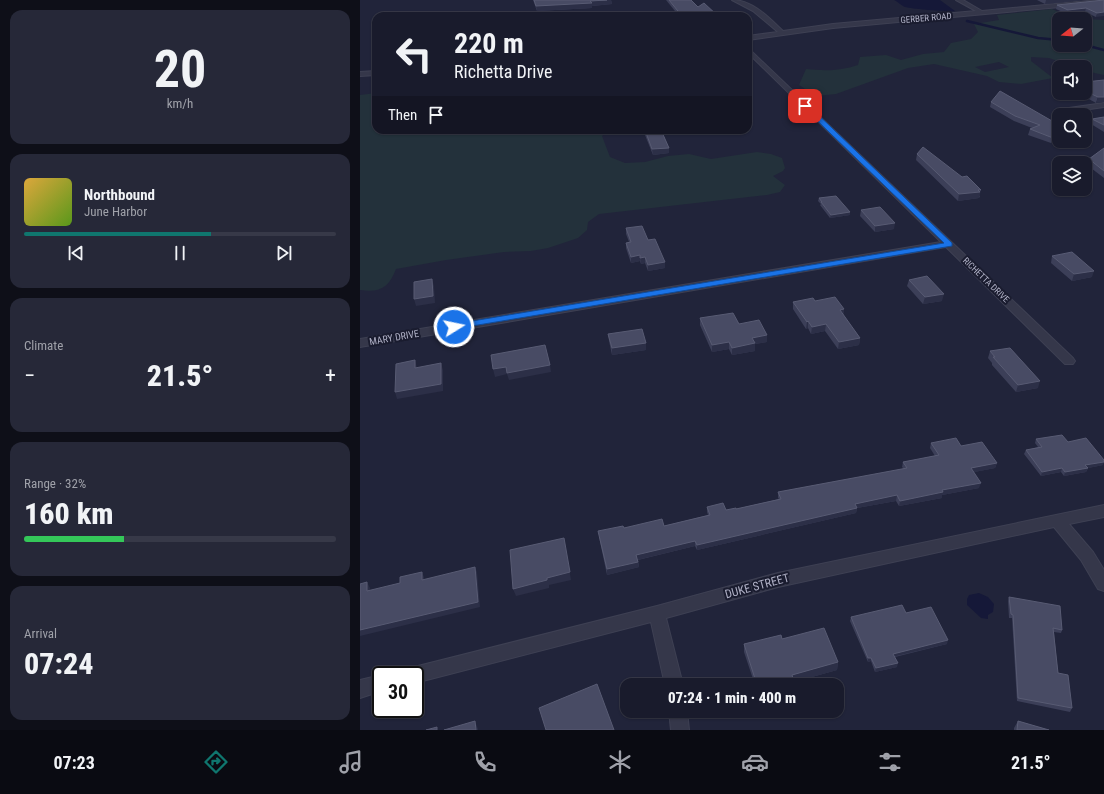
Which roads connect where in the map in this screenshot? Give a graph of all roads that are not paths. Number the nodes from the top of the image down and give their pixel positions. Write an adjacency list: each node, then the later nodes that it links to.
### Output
1 (735, 0): 5 (street)
2 (959, 0): 4 (street)
3 (1104, 1): 4 (street, GERBER ROAD)
4 (981, 12): 5 (street, GERBER ROAD)
5 (782, 33): 6 (street, GERBER ROAD)
6 (752, 37)
7 (752, 54): 12 (street, RICHETTA DRIVE)
8 (372, 73): 9 (street)
9 (360, 74)
10 (1104, 105): 11 (street)
11 (1083, 108)
12 (949, 244): 13 (street, MARY DRIVE); 14 (street, RICHETTA DRIVE)
13 (360, 343)
14 (1069, 361)
15 (1104, 511): 16 (street, DUKE STREET)
16 (1057, 521): 17 (street); 18 (street, DUKE STREET)
17 (1104, 584)
18 (657, 613): 19 (street, DUKE STREET); 20 (street)
19 (424, 672)
20 (672, 678)
21 (372, 686): 22 (street)
22 (360, 689)
23 (679, 718): 24 (street)
24 (680, 730)

